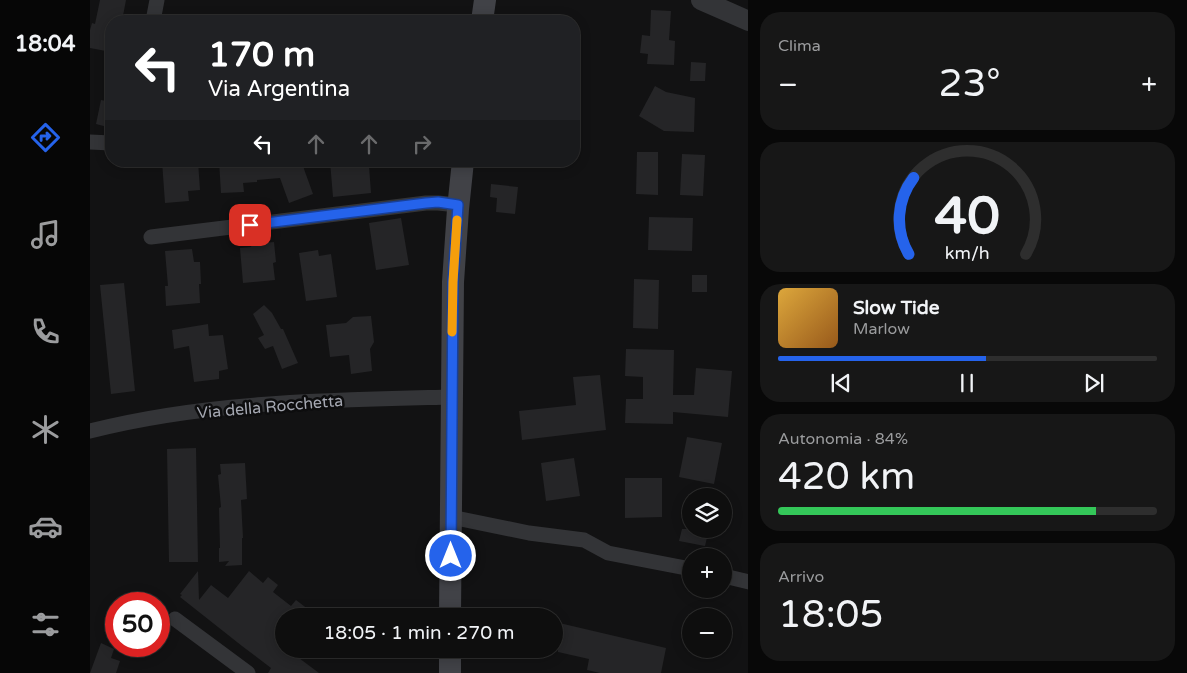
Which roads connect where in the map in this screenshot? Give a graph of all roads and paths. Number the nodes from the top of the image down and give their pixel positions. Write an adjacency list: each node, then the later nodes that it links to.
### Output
1 (157, 0): 4 (street)
2 (485, 0): 5 (main road)
3 (701, 0): 6 (street)
4 (154, 15)
5 (483, 15)
6 (748, 21)
7 (90, 142): 8 (street)
8 (105, 143)
9 (463, 167): 10 (main road)
10 (458, 205): 11 (street); 12 (main road)
11 (150, 237)
12 (452, 397): 13 (street, Via della Rocchetta); 14 (main road)
13 (90, 431)
14 (451, 517): 15 (street); 18 (main road)
15 (682, 567)
16 (732, 578): 17 (street)
17 (748, 582)
18 (450, 608)
19 (175, 619): 21 (street)
20 (450, 658): 22 (main road)
21 (248, 673)
22 (450, 673)

